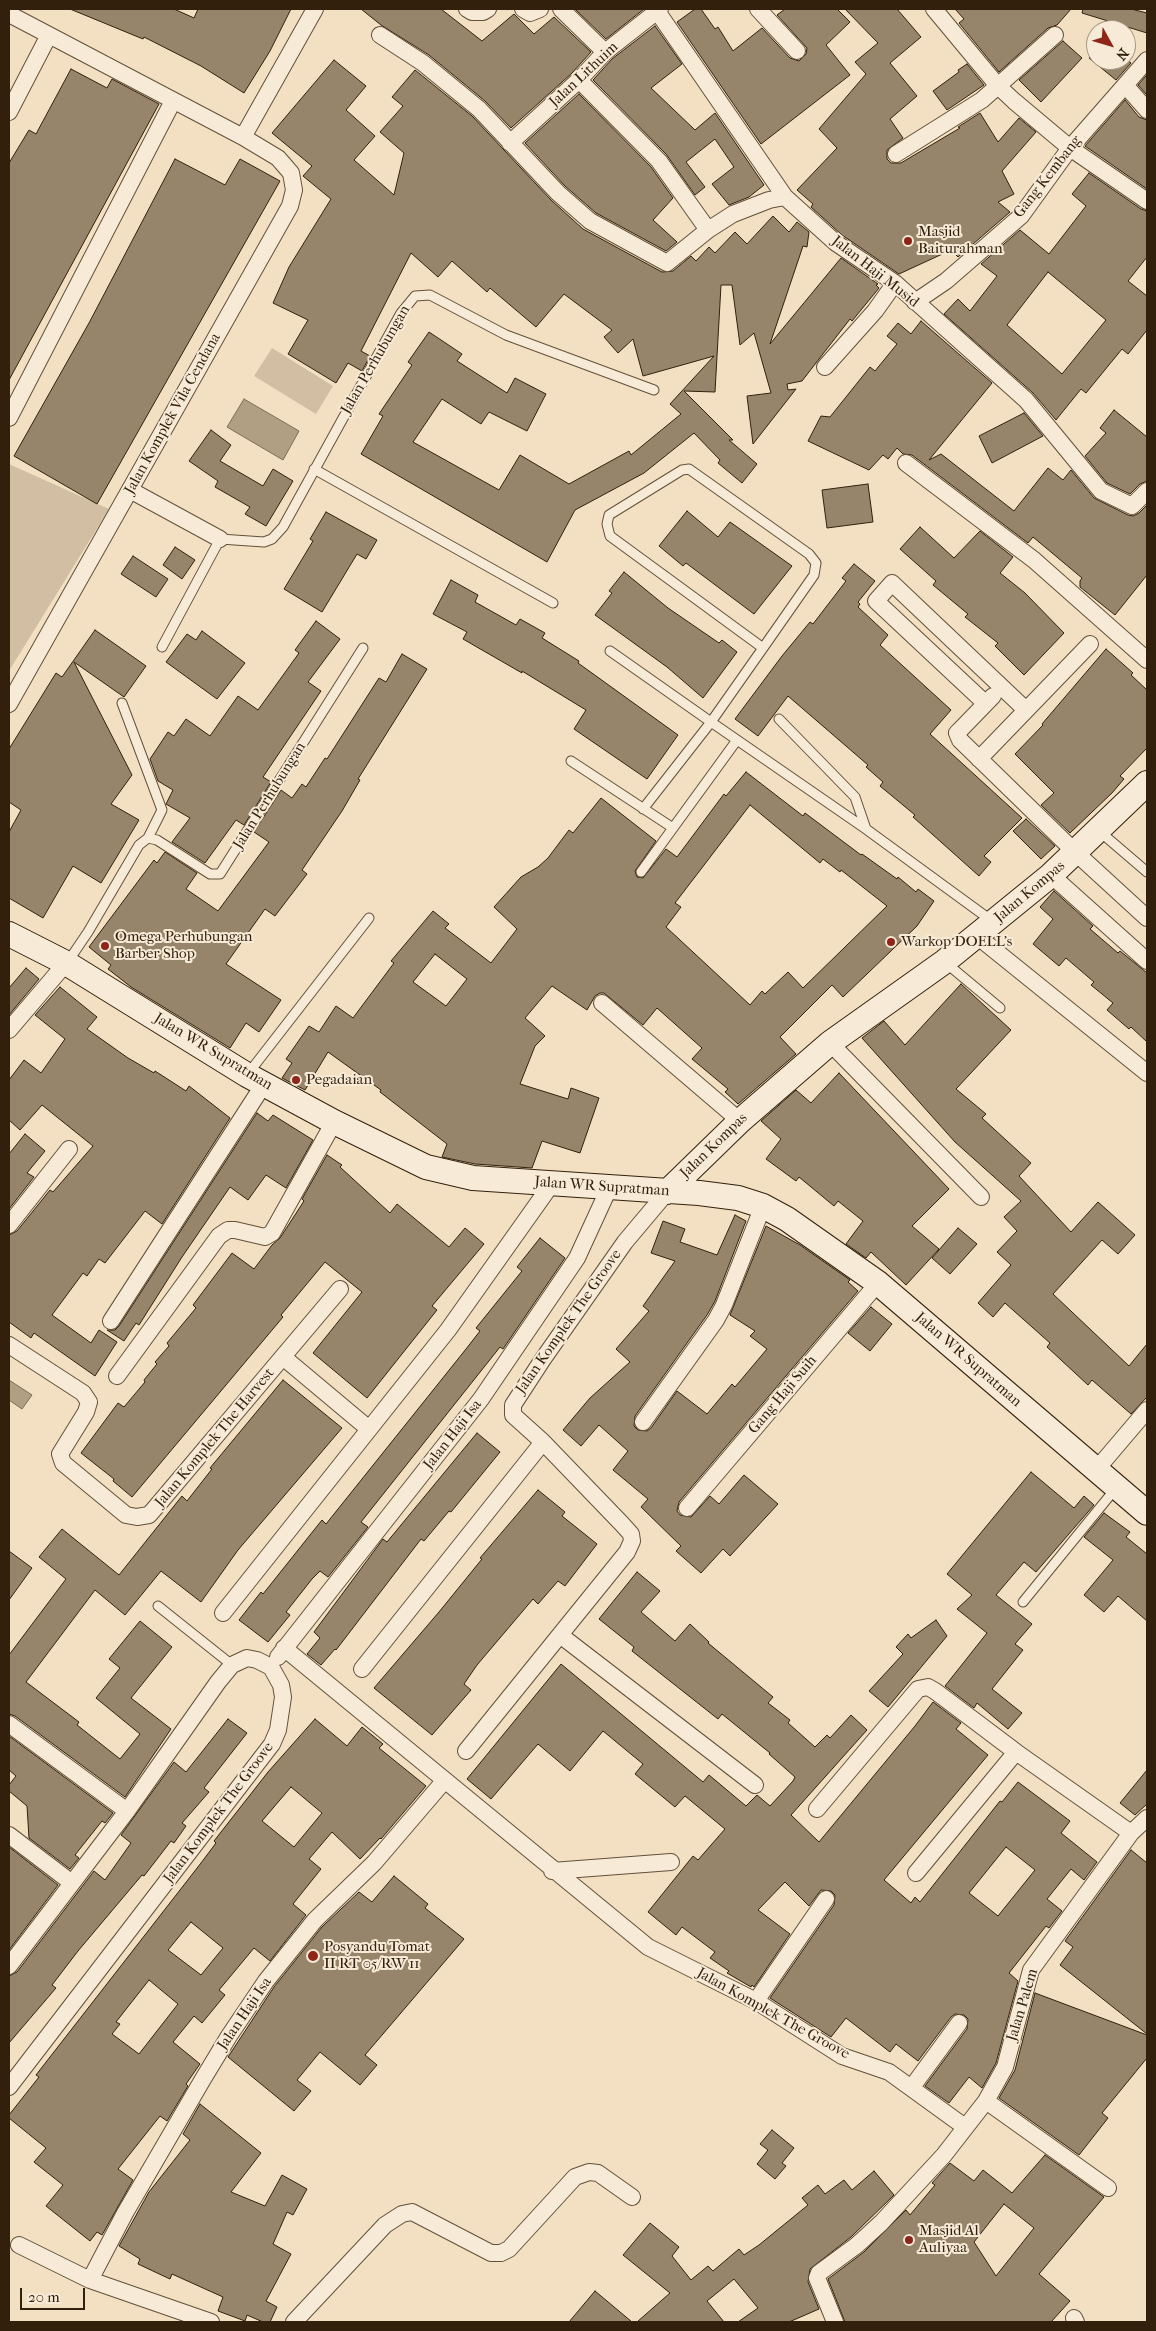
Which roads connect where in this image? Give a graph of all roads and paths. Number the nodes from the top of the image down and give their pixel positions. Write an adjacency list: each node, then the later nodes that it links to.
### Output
1 (315, 9): 23 (street)
2 (467, 9): 3 (street)
3 (488, 9)
4 (523, 9): 5 (street)
5 (540, 9)
6 (562, 9): 15 (street)
7 (758, 9): 14 (street)
8 (934, 9): 18 (street)
9 (658, 10): 15 (street, Jalan Lithuim); 27 (street, Jalan Haji Musid)
10 (9, 14): 11 (street, Jalan Komplek Vila Cendana)
11 (49, 35): 20 (street, Jalan Komplek Vila Cendana); 22 (street)
12 (380, 35): 24 (street)
13 (1055, 35): 18 (street)
14 (798, 51)
15 (605, 52): 17 (street, Jalan Lithuim)
16 (1147, 60): 19 (street, Gang Kembang)
17 (579, 80): 24 (street, Jalan Lithuim); 29 (street)
18 (998, 86): 25 (street); 26 (street)
19 (1124, 86): 21 (street); 25 (street, Gang Kembang)
20 (173, 101): 23 (street, Jalan Komplek Vila Cendana); 34 (street)
21 (1147, 110)
22 (9, 112)
23 (243, 137): 37 (street, Jalan Komplek Vila Cendana)
24 (510, 143): 29 (street)
25 (1070, 148): 28 (street); 31 (street, Gang Kembang)
26 (896, 154)
27 (786, 197): 29 (street); 30 (street, Jalan Haji Musid)
28 (1147, 201)
29 (708, 230)
30 (895, 283): 31 (street, Jalan Haji Musid); 32 (street)
31 (915, 302): 38 (street, Jalan Haji Musid)
32 (825, 367)
33 (654, 390): 36 (lane, Jalan Perhubungan)
34 (9, 418)
35 (906, 463): 46 (street)
36 (314, 469): 39 (lane, Jalan Perhubungan); 40 (lane)
37 (130, 490): 39 (street, Jalan Perhubungan); 50 (street, Jalan Komplek Vila Cendana)
38 (1147, 491)
39 (220, 539): 42 (lane)
40 (553, 603)
41 (1090, 644): 51 (street)
42 (162, 647)
43 (363, 648): 62 (lane, Jalan Perhubungan)
44 (763, 648): 44 (lane); 53 (lane)
45 (610, 651): 53 (lane)
46 (1147, 660)
47 (1001, 687): 49 (street); 49 (street); 51 (street)
48 (122, 703): 62 (lane)
49 (985, 703): 55 (street)
50 (9, 704)
51 (1026, 710): 55 (street)
52 (779, 719): 60 (lane)
53 (710, 722): 54 (lane); 58 (lane)
54 (737, 740): 59 (lane); 60 (lane)
55 (979, 759): 63 (street)
56 (571, 761): 58 (lane)
57 (1147, 783): 61 (main road, Jalan Kompas)
58 (643, 809): 59 (lane)
59 (673, 828): 64 (lane)
60 (866, 830): 69 (lane)
61 (1098, 830): 63 (main road, Jalan Kompas); 65 (lane)
62 (148, 838): 73 (lane)
63 (1076, 852): 66 (main road, Jalan Kompas); 68 (street)
64 (641, 872)
65 (1147, 872)
66 (1051, 875): 69 (main road, Jalan Kompas); 71 (street)
67 (370, 918): 79 (lane)
68 (1147, 918)
69 (986, 929): 72 (main road, Jalan Kompas); 78 (street)
70 (9, 934): 73 (main road, Jalan WR Supratman)
71 (1147, 961)
72 (944, 962): 75 (lane); 77 (main road, Jalan Kompas)
73 (66, 963): 76 (street); 79 (main road, Jalan WR Supratman)
74 (602, 1003): 80 (street)
75 (1000, 1008)
76 (9, 1030)
77 (830, 1043): 80 (main road, Jalan Kompas); 86 (street)
78 (1147, 1073)
79 (256, 1079): 81 (main road, Jalan WR Supratman); 91 (street)
80 (740, 1120): 85 (main road, Jalan Kompas)
81 (334, 1122): 83 (main road, Jalan WR Supratman); 94 (street)
82 (69, 1148): 88 (street)
83 (553, 1182): 84 (main road, Jalan WR Supratman); 97 (street)
84 (610, 1186): 85 (main road, Jalan WR Supratman); 107 (street, Jalan Haji Isa)
85 (667, 1192): 87 (main road, Jalan WR Supratman); 98 (street, Jalan Komplek The Groove)
86 (981, 1197)
87 (763, 1206): 89 (main road, Jalan WR Supratman); 96 (street)
88 (9, 1225)
89 (878, 1283): 99 (main road, Jalan WR Supratman); 101 (street, Gang Haji Suih)
90 (340, 1289): 93 (street, Jalan Komplek The Harvest)
91 (111, 1321)
92 (9, 1345): 93 (street, Jalan Komplek The Harvest)
93 (283, 1358): 97 (street, Jalan Komplek The Harvest)
94 (117, 1376)
95 (1147, 1410): 99 (street)
96 (643, 1422)
97 (369, 1429): 105 (street)
98 (543, 1442): 106 (street, Jalan Komplek The Groove); 110 (street)
99 (1096, 1470): 100 (main road, Jalan WR Supratman)
100 (1116, 1487): 102 (main road, Jalan WR Supratman); 103 (lane)
101 (687, 1508)
102 (1147, 1513)
103 (1022, 1602)
104 (158, 1606): 108 (lane)
105 (223, 1614)
106 (560, 1635): 112 (street, Jalan Komplek The Groove); 115 (street)
107 (284, 1648): 109 (street, Jalan Haji Isa); 114 (street, Jalan Komplek The Groove)
108 (232, 1665): 109 (street); 117 (street)
109 (271, 1667): 129 (street, Jalan Komplek The Groove)
110 (362, 1669)
111 (9, 1724): 117 (street)
112 (466, 1751)
113 (1016, 1752): 116 (street); 119 (street); 123 (street)
114 (445, 1780): 122 (street, Jalan Komplek The Groove); 136 (street, Jalan Haji Isa)
115 (755, 1785)
116 (817, 1809)
117 (127, 1811): 124 (street)
118 (1147, 1818): 119 (street, Jalan Palem)
119 (1132, 1833): 131 (street, Jalan Palem)
120 (9, 1836): 124 (street)
121 (670, 1862): 122 (street)
122 (552, 1870): 127 (street, Jalan Komplek The Groove)
123 (916, 1873)
124 (72, 1883): 126 (street)
125 (826, 1899): 127 (street)
126 (9, 1966)
127 (756, 2001): 130 (street, Jalan Komplek The Groove)
128 (959, 2023): 130 (street)
129 (9, 2087)
130 (912, 2087): 132 (street, Jalan Komplek The Groove)
131 (986, 2101): 132 (street, Jalan Palem); 133 (street)
132 (965, 2127): 139 (street, Jalan Palem)
133 (1108, 2188)
134 (632, 2197): 138 (street)
135 (19, 2245): 136 (street)
136 (90, 2280): 137 (street)
137 (211, 2322)
138 (294, 2322)
139 (835, 2322)

